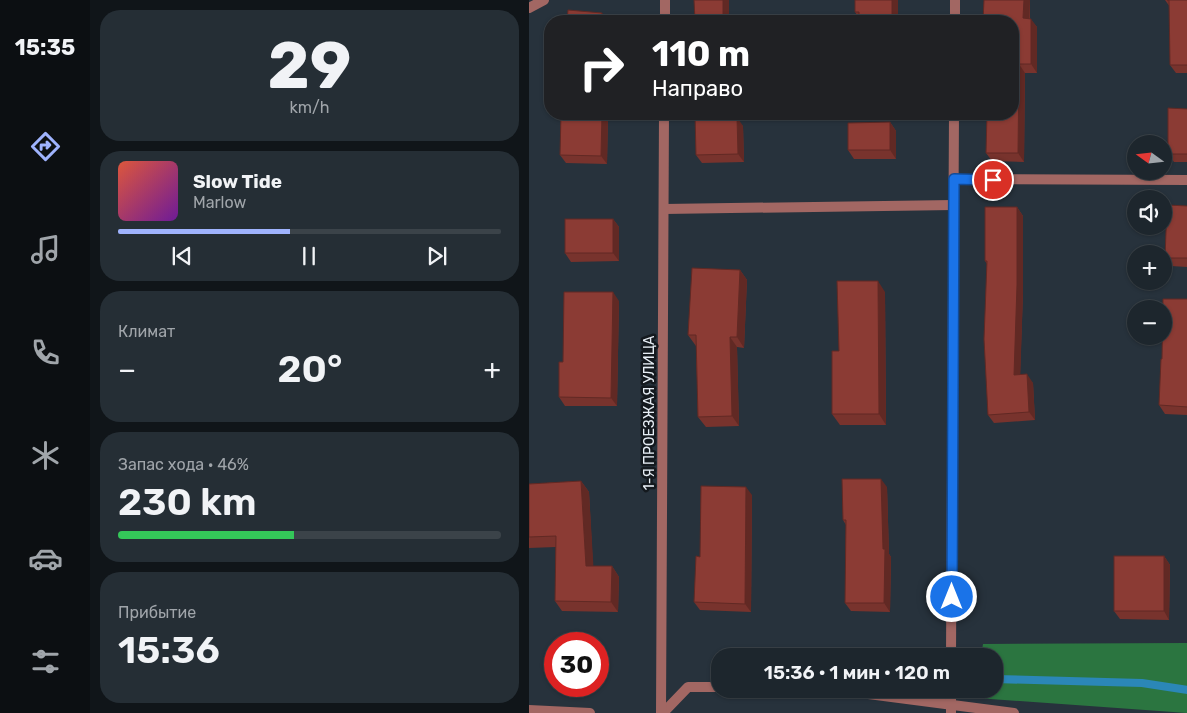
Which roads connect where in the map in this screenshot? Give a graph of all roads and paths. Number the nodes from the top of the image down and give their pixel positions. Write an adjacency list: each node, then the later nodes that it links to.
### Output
1 (544, 0): 4 (street)
2 (665, 0): 5 (street)
3 (955, 0): 6 (street)
4 (529, 8)
5 (665, 15)
6 (955, 15)
7 (664, 120): 12 (street, 1-Я ПРОЕЗЖАЯ УЛИЦА)
8 (955, 120): 9 (street)
9 (954, 179): 10 (street); 11 (street)
10 (1187, 180)
11 (954, 205): 12 (street); 13 (street)
12 (663, 209): 19 (street, 1-Я ПРОЕЗЖАЯ УЛИЦА)
13 (951, 648)
14 (711, 687): 19 (street)
15 (884, 698): 16 (street)
16 (951, 709): 20 (street)
17 (529, 710): 18 (street)
18 (590, 713)
19 (662, 713)
20 (1014, 713)

